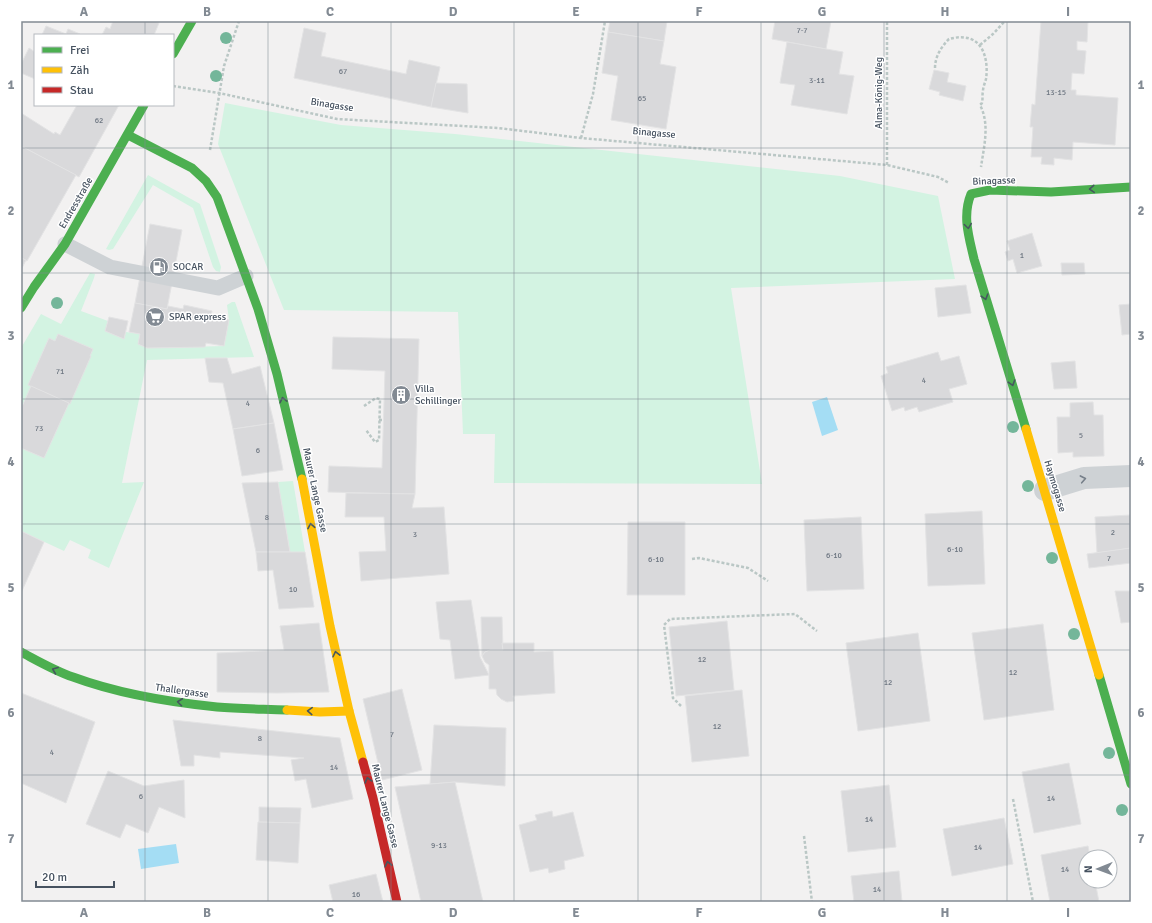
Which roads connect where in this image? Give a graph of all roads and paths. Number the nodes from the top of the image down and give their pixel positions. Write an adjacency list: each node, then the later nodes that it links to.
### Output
1 (192, 21): 7 (street)
2 (238, 21): 10 (path)
3 (605, 21): 13 (path)
4 (887, 21): 14 (path, Alma-König-Weg)
5 (1005, 21): 6 (path)
6 (980, 45): 8 (path); 17 (path)
7 (174, 52)
8 (935, 68)
9 (174, 86): 10 (path, Binagasse)
10 (219, 93): 13 (path, Binagasse); 15 (path)
11 (143, 106): 12 (street, Endresstraße)
12 (128, 135): 15 (street, Maurer Lange Gasse); 18 (street, Endresstraße)
13 (581, 138): 14 (path, Binagasse)
14 (887, 165): 17 (path, Binagasse)
15 (206, 181): 19 (street, Maurer Lange Gasse)
16 (1131, 187): 17 (street, Binagasse, one-way to 17)
17 (975, 193): 26 (street, Haymogasse, one-way to 26)
18 (65, 244): 19 (lane); 20 (street, Endresstraße)
19 (246, 276): 32 (street, Maurer Lange Gasse, one-way to 19)
20 (21, 308)
21 (364, 406): 22 (path)
22 (379, 420): 23 (path); 24 (path)
23 (384, 420)
24 (366, 430)
25 (1131, 476): 26 (street, one-way to 25)
26 (1045, 490): 33 (street, Haymogasse)
27 (692, 559): 28 (path)
28 (768, 582)
29 (817, 631): 31 (path)
30 (21, 652): 32 (street, Thallergasse, one-way to 30)
31 (682, 706)
32 (349, 711): 36 (street, Maurer Lange Gasse, one-way to 32)
33 (1131, 784)
34 (1013, 799): 38 (path)
35 (804, 836): 37 (path)
36 (397, 902)
37 (812, 902)
38 (1033, 902)

